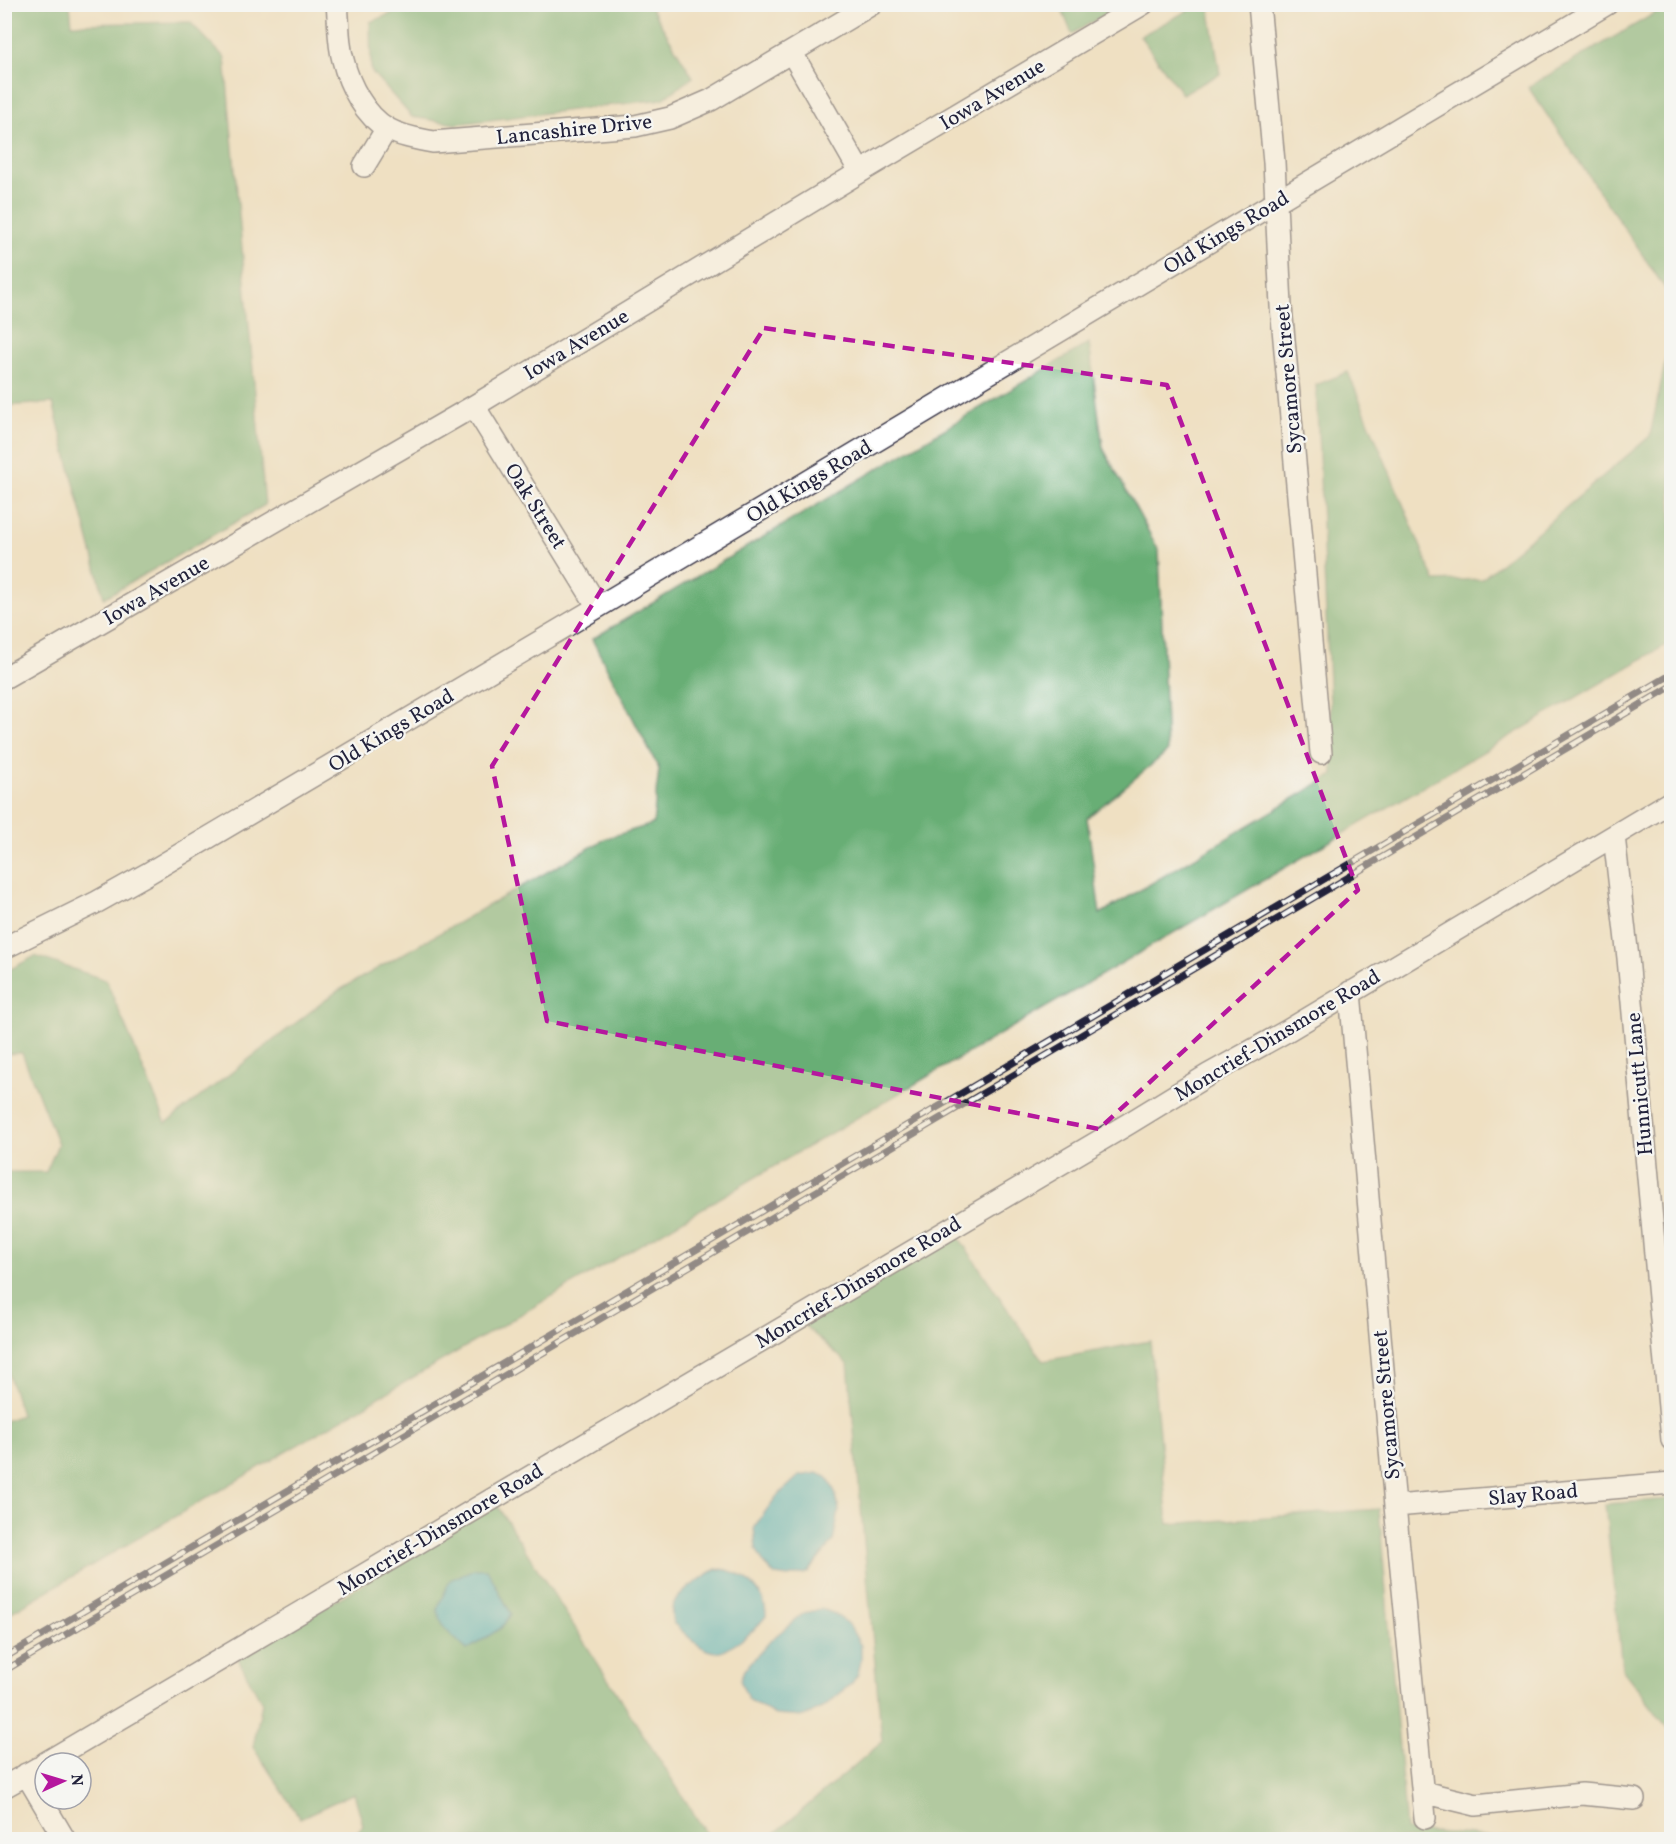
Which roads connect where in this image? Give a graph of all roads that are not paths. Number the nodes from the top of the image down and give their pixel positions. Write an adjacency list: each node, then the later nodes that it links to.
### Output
1 (337, 4): 7 (street, Lancashire Drive)
2 (872, 4): 6 (street, Lancashire Drive)
3 (1143, 4): 9 (street, Iowa Avenue)
4 (1259, 4): 10 (street, Sycamore Street)
5 (1607, 4): 10 (street, Old Kings Road)
6 (792, 53): 7 (street, Lancashire Drive); 9 (street)
7 (387, 128): 8 (street)
8 (364, 166)
9 (860, 172): 11 (street, Iowa Avenue)
10 (1276, 201): 12 (street, Old Kings Road); 14 (street, Sycamore Street)
11 (474, 406): 12 (street, Oak Street); 13 (street, Iowa Avenue)
12 (598, 607): 17 (street, Old Kings Road)
13 (4, 678)
14 (1321, 753)
15 (1671, 801): 16 (street, Moncrief-Dinsmore Road)
16 (1614, 836): 18 (street, Moncrief-Dinsmore Road); 19 (street, Hunnicutt Lane)
17 (4, 948)
18 (1350, 992): 21 (street, Sycamore Street); 22 (street, Moncrief-Dinsmore Road)
19 (1671, 1440)
20 (1671, 1483): 21 (street, Slay Road)
21 (1395, 1506): 26 (street, Sycamore Street)
22 (65, 1751)
23 (33, 1770): 24 (street, Moncrief-Dinsmore Road)
24 (26, 1774): 25 (street, Moncrief-Dinsmore Road); 29 (street)
25 (4, 1787)
26 (1423, 1792): 27 (street); 28 (street, Sycamore Street)
27 (1634, 1799)
28 (1425, 1818)
29 (65, 1839)

